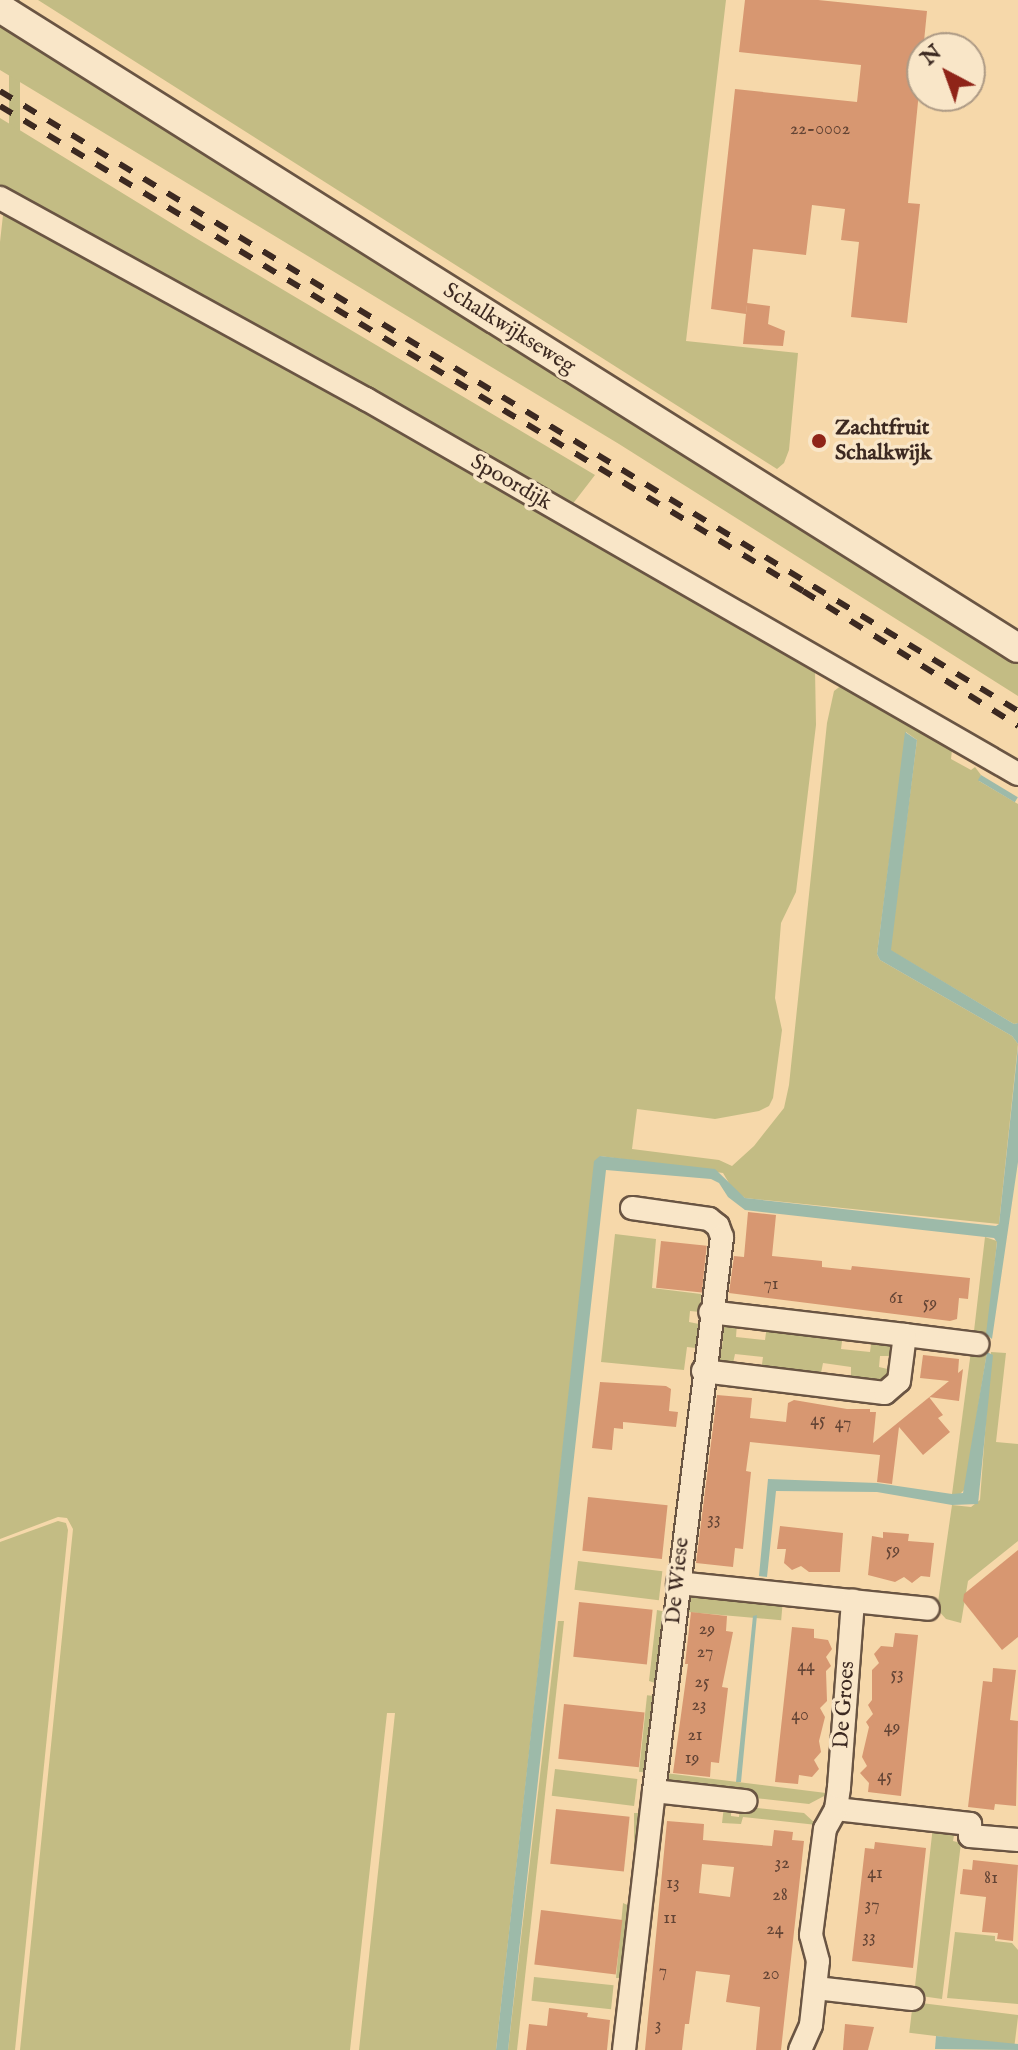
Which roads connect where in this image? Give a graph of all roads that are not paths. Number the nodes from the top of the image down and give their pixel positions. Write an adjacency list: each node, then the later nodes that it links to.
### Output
1 (0, 8): 3 (street, Schalkwijkseweg)
2 (0, 198): 4 (street, Spoordijk)
3 (1018, 648)
4 (1018, 774)
5 (632, 1208): 6 (street, De Wiese)
6 (710, 1312): 7 (street); 9 (street, De Wiese)
7 (905, 1335): 8 (street); 9 (street)
8 (977, 1344)
9 (703, 1371): 10 (street, De Wiese)
10 (678, 1583): 11 (street); 13 (street, De Wiese)
11 (853, 1601): 12 (street); 15 (street, De Groes)
12 (928, 1609)
13 (654, 1791): 14 (street); 19 (street, De Wiese)
14 (745, 1801)
15 (836, 1809): 16 (street); 17 (street, De Groes)
16 (1018, 1840)
17 (816, 1988): 18 (street); 20 (street, De Groes)
18 (912, 1999)
19 (624, 2050)
20 (800, 2050)

